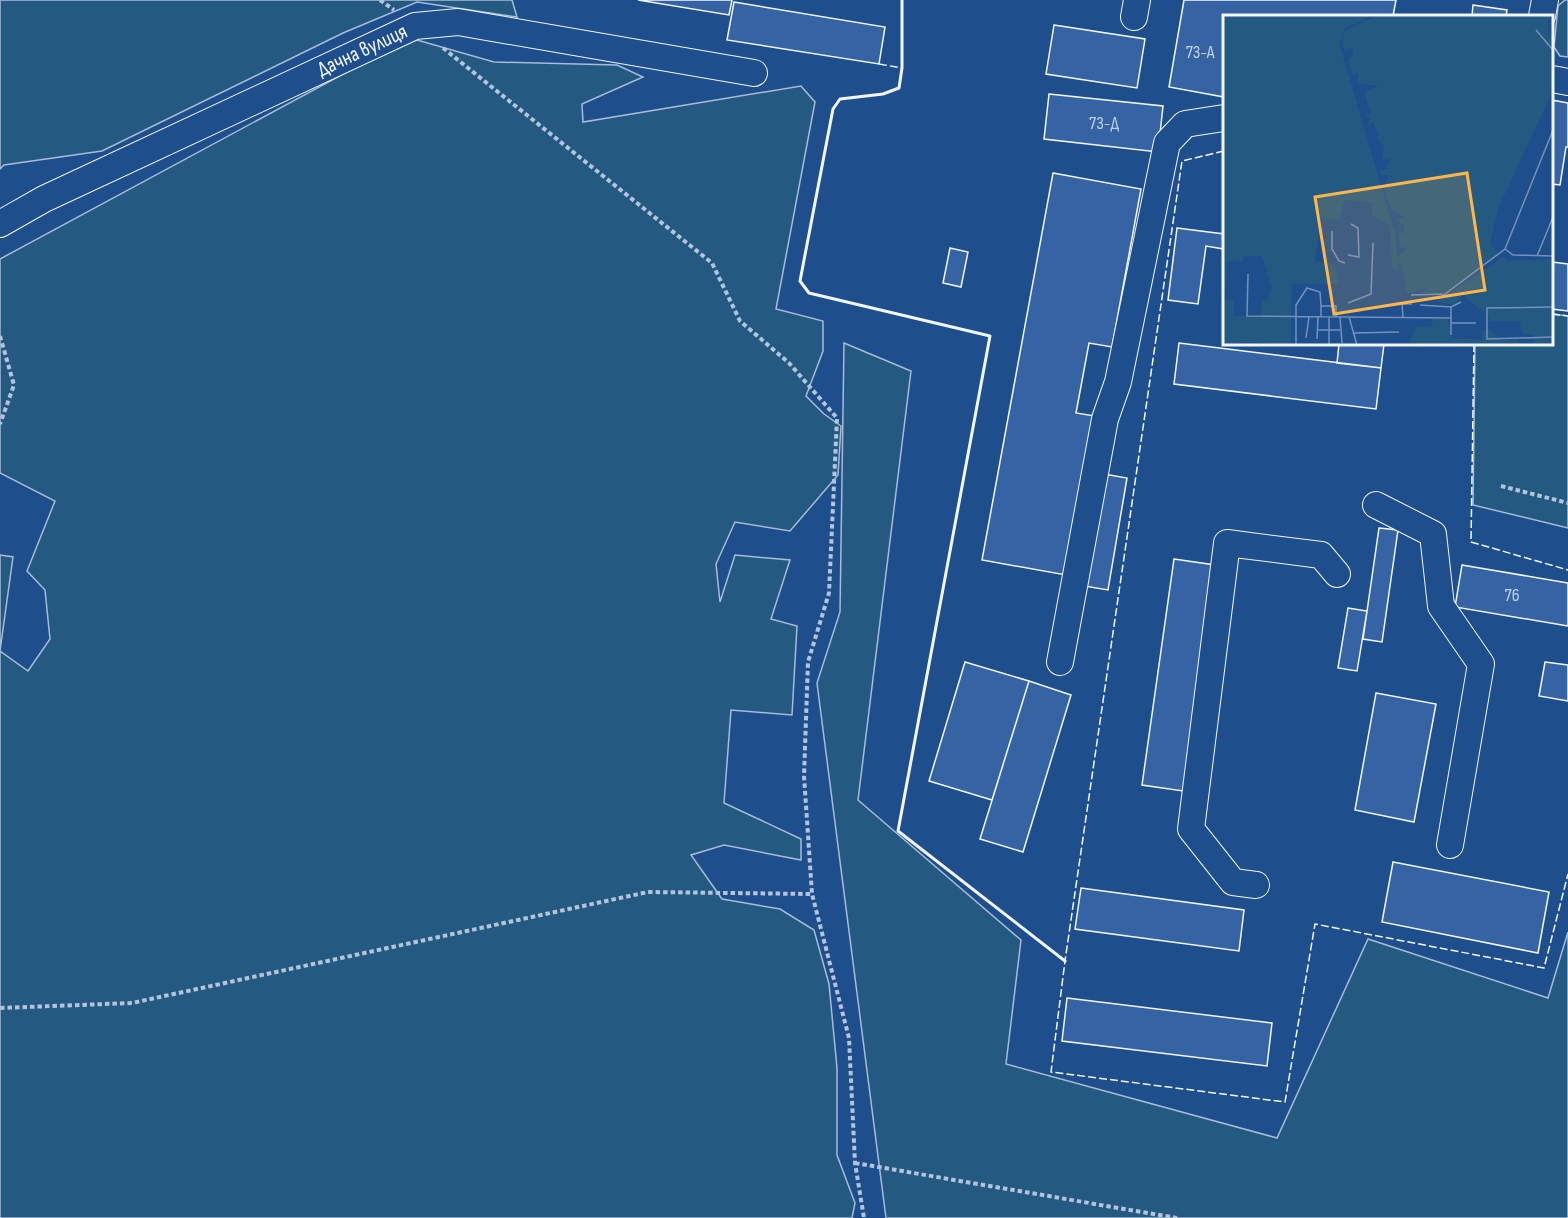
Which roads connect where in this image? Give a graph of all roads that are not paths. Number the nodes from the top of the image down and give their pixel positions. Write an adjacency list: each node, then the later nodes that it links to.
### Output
1 (1545, 0): 2 (lane)
2 (1542, 15)
3 (754, 73): 7 (lane, Дачна вулиця)
4 (1553, 79): 5 (lane)
5 (1568, 82)
6 (1223, 118): 10 (lane)
7 (0, 224)
8 (1376, 505): 11 (lane)
9 (1337, 574): 12 (lane)
10 (1060, 662)
11 (1450, 845)
12 (1256, 885)

